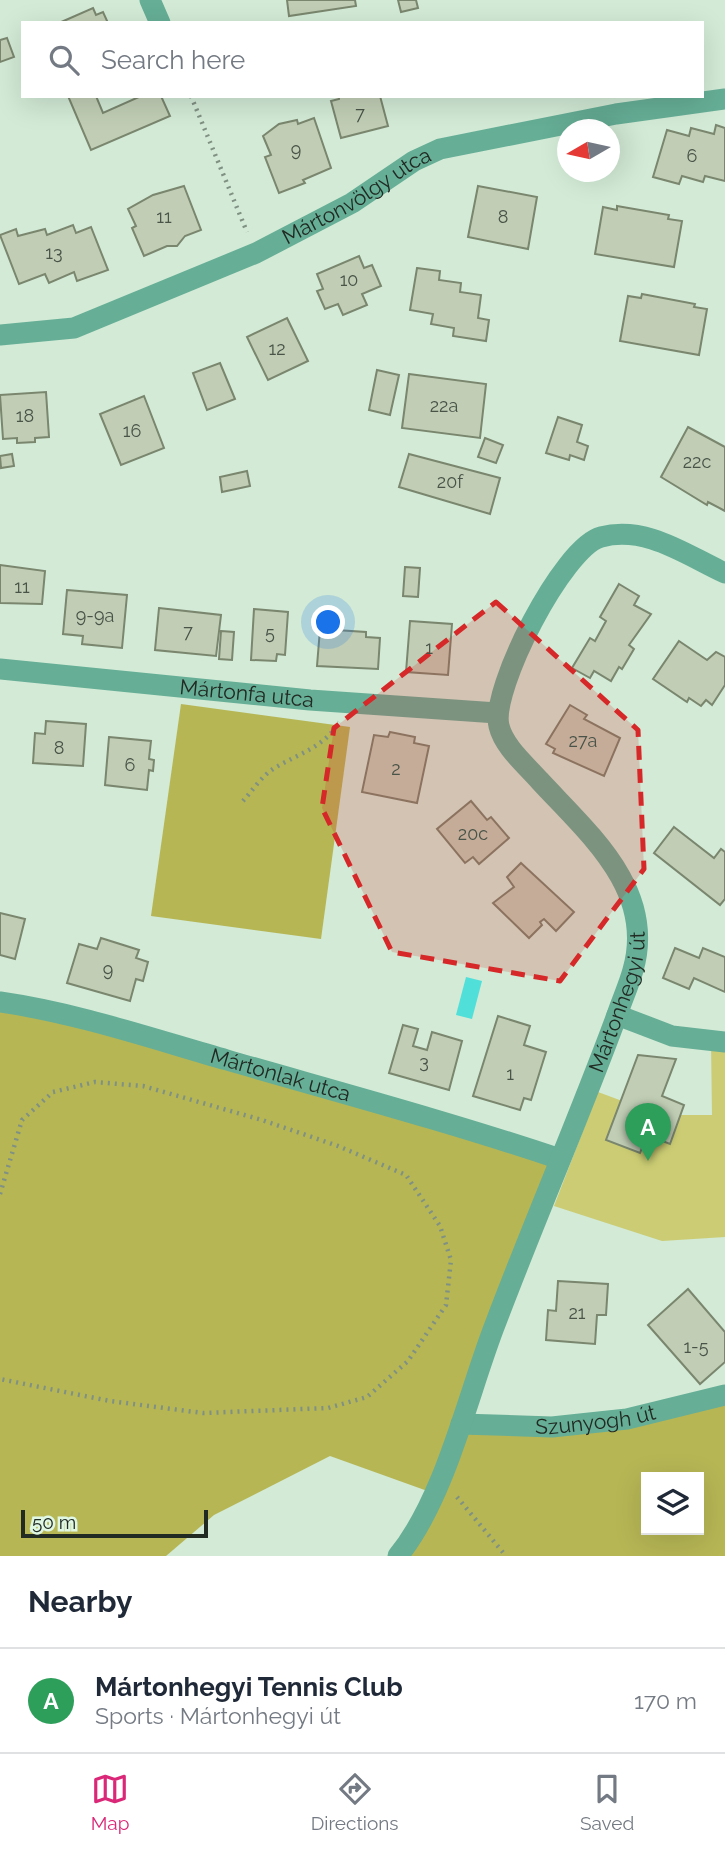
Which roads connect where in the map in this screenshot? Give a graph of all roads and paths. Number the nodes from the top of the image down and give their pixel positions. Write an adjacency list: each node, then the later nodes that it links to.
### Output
1 (150, 0): 2 (street)
2 (159, 21)
3 (192, 98): 5 (path)
4 (725, 99): 5 (street, Mártonvölgy utca)
5 (256, 253): 6 (street, Mártonvölgy utca)
6 (0, 335)
7 (725, 573): 10 (street)
8 (0, 668): 9 (street, Mártonfa utca)
9 (349, 703): 10 (street, Mártonfa utca); 11 (path)
10 (497, 713): 13 (street, Mártonhegyi út)
11 (243, 801)
12 (0, 1002): 15 (street, Mártonlak utca)
13 (617, 1015): 14 (street); 15 (street, Mártonhegyi út)
14 (725, 1042)
15 (560, 1159): 19 (street, Mártonhegyi út)
16 (0, 1194): 17 (path)
17 (0, 1378)
18 (725, 1395): 19 (street, Szunyogh út)
19 (461, 1424): 21 (street, Mártonhegyi út)
20 (455, 1495): 22 (path)
21 (398, 1556)
22 (506, 1556)

